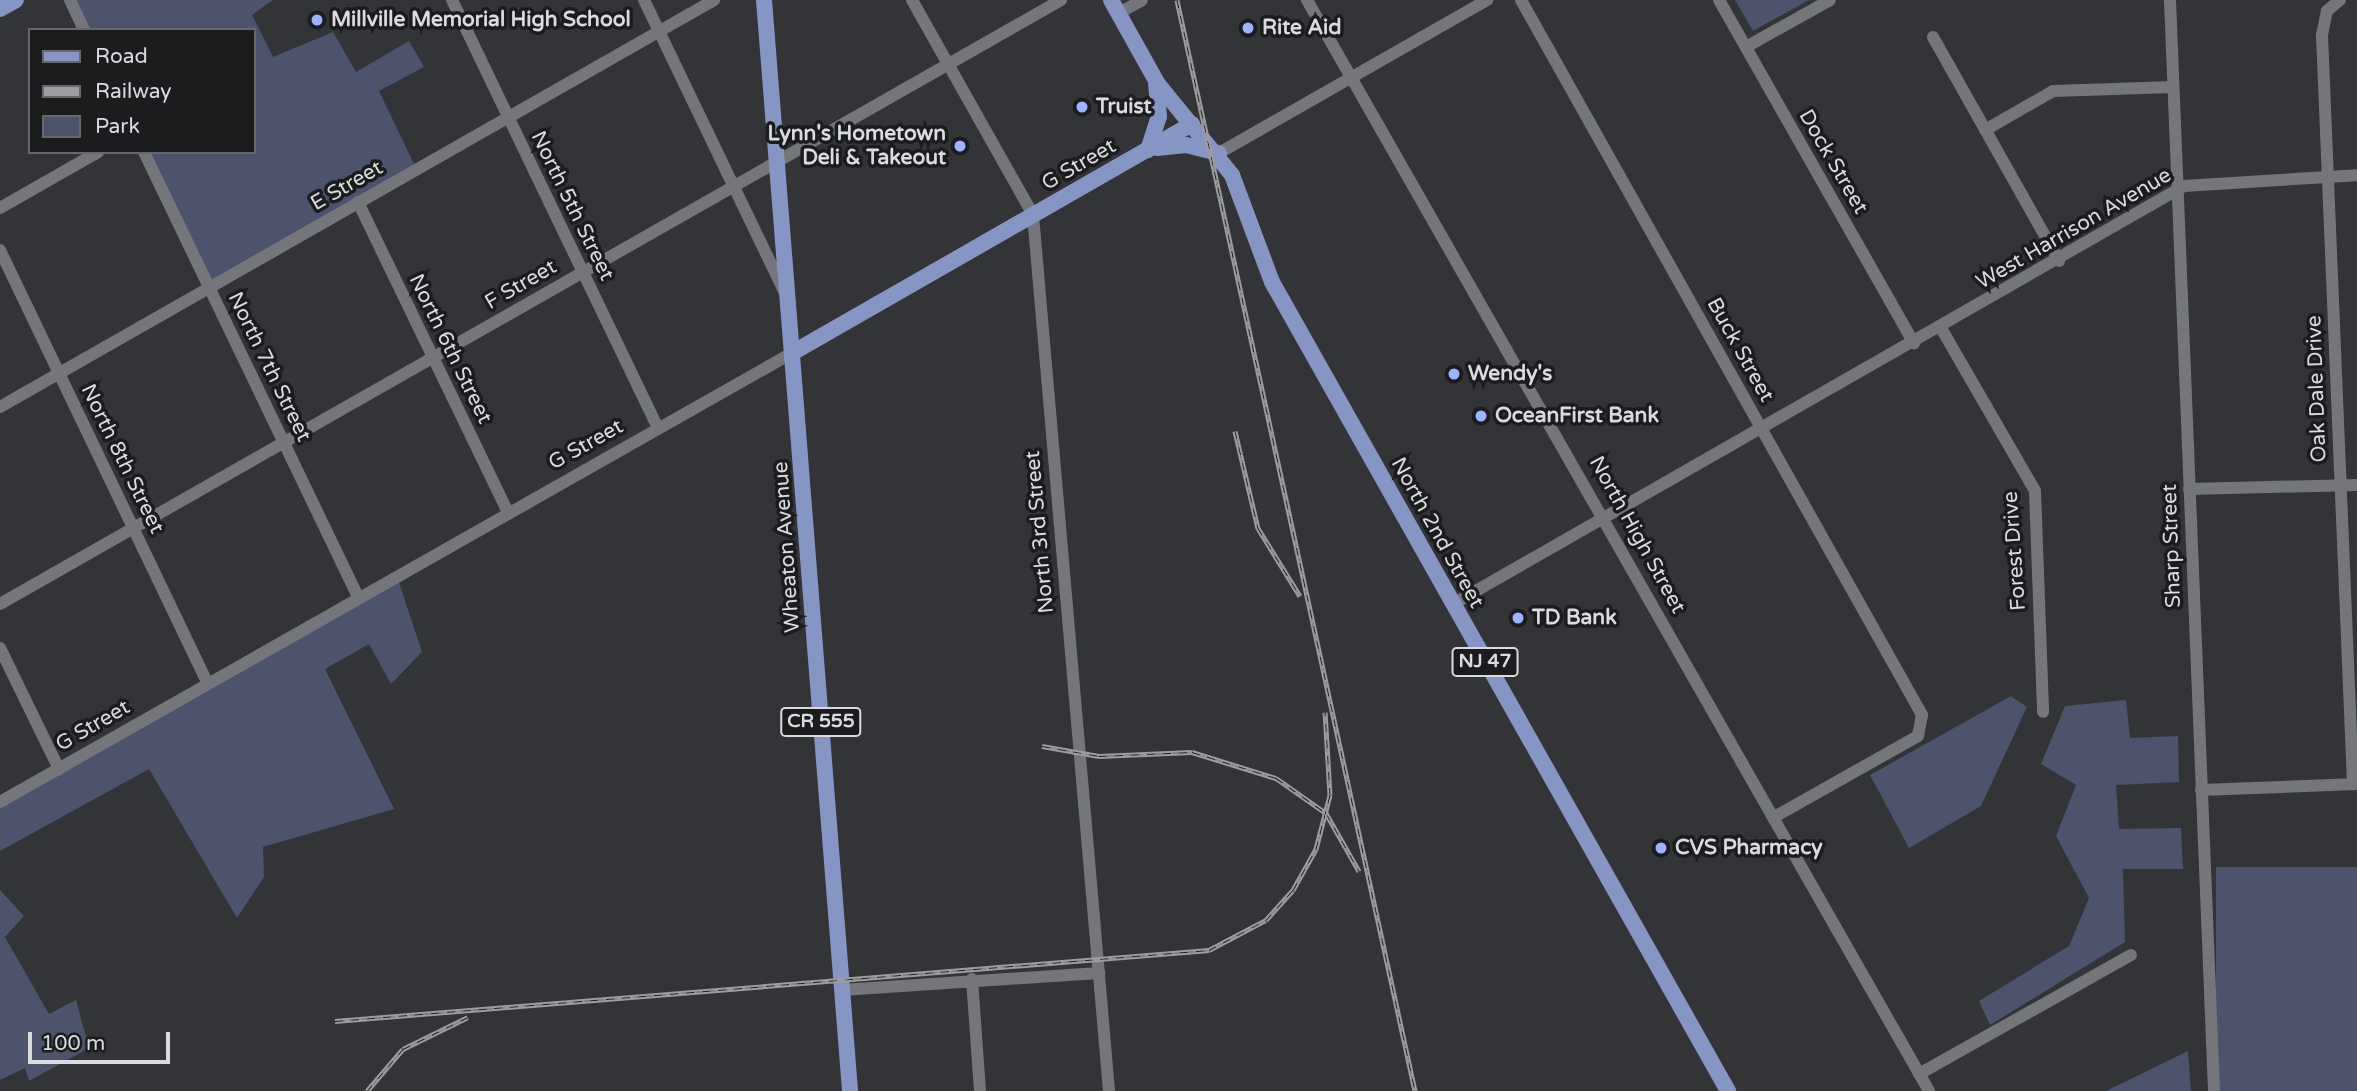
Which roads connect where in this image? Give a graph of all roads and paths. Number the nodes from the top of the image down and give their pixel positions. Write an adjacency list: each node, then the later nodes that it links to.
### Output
1 (16, 0): 18 (main road)
2 (70, 0): 19 (street)
3 (452, 0): 27 (street, North 5th Street)
4 (644, 0): 20 (street)
5 (714, 0): 20 (street, E Street)
6 (764, 0): 34 (main road, Wheaton Avenue / CR 555)
7 (912, 0): 23 (street, North 3rd Street)
8 (1061, 0): 23 (street, F Street)
9 (1142, 0): 17 (street)
10 (1307, 0): 24 (street, North High Street)
11 (1487, 0): 24 (street)
12 (1521, 0): 54 (street, Buck Street)
13 (1719, 0): 22 (street, Dock Street)
14 (1830, 0): 22 (street)
15 (2170, 0): 26 (street, Sharp Street)
16 (2340, 0): 35 (street, Oak Dale Drive)
17 (1115, 7): 25 (main road, North 2nd Street / NJ 47)
18 (0, 9)
19 (84, 28)
20 (659, 32): 27 (street, E Street); 37 (street)
21 (1933, 37): 29 (street)
22 (1746, 47): 48 (street, Dock Street)
23 (948, 65): 34 (street, F Street); 41 (street, North 3rd Street)
24 (1351, 77): 31 (street); 60 (street, North High Street)
25 (1155, 79): 28 (main road, North 2nd Street / NJ 47); 30 (main road)
26 (2173, 87): 29 (street); 38 (street, Sharp Street)
27 (508, 118): 39 (street, E Street); 44 (street, North 5th Street)
28 (1192, 124): 30 (main road, G Street); 31 (main road, North 2nd Street / NJ 47)
29 (1985, 130): 43 (street)
30 (1148, 149): 31 (main road); 41 (main road, G Street)
31 (1219, 153): 64 (main road, North 2nd Street / NJ 47)
32 (94, 154): 40 (street)
33 (145, 154): 45 (street, North 7th Street)
34 (777, 162): 37 (street, F Street); 46 (main road, Wheaton Avenue / CR 555)
35 (2328, 176): 36 (street, West Harrison Avenue); 38 (street, West Harrison Avenue); 57 (street, Oak Dale Drive)
36 (2357, 176)
37 (733, 187): 44 (street, F Street); 46 (street)
38 (2177, 190): 43 (street, West Harrison Avenue); 58 (street, Sharp Street)
39 (358, 202): 45 (street, E Street); 50 (street, North 6th Street)
40 (0, 208)
41 (1033, 215): 49 (main road, G Street); 74 (street, North 3rd Street)
42 (0, 250): 51 (street, North 8th Street)
43 (2059, 261): 47 (street, West Harrison Avenue)
44 (583, 272): 50 (street, F Street); 53 (street, North 5th Street)
45 (209, 288): 51 (street, E Street); 55 (street, North 7th Street)
46 (787, 298): 49 (main road, Wheaton Avenue / CR 555)
47 (1941, 328): 48 (street, West Harrison Avenue); 67 (street, Forest Drive)
48 (1914, 343): 54 (street, West Harrison Avenue)
49 (792, 353): 53 (street, G Street); 76 (main road, Wheaton Avenue / CR 555)
50 (433, 358): 55 (street, F Street); 59 (street, North 6th Street)
51 (60, 373): 52 (street, E Street); 61 (street, North 8th Street)
52 (0, 407)
53 (658, 428): 59 (street, G Street)
54 (1761, 428): 60 (street, West Harrison Avenue); 72 (street, Buck Street)
55 (284, 442): 61 (street, F Street); 62 (street, North 7th Street)
56 (2357, 485): 57 (street)
57 (2340, 486): 58 (street); 69 (street, Oak Dale Drive)
58 (2189, 489): 70 (street, Sharp Street)
59 (508, 512): 62 (street, G Street)
60 (1605, 519): 64 (street, West Harrison Avenue); 72 (street, North High Street)
61 (133, 528): 63 (street, F Street); 66 (street, North 8th Street)
62 (359, 598): 66 (street, G Street)
63 (0, 604)
64 (1453, 604): 81 (main road, North 2nd Street / NJ 47)
65 (0, 648): 68 (street)
66 (208, 684): 68 (street, G Street)
67 (2043, 712)
68 (59, 769): 71 (street, G Street)
69 (2355, 784): 70 (street)
70 (2201, 790): 83 (street, Sharp Street)
71 (0, 802)
72 (1774, 817): 77 (street, North High Street)
73 (2131, 955): 77 (street)
74 (1099, 973): 75 (street); 80 (street, North 3rd Street)
75 (972, 979): 76 (street); 79 (street)
76 (842, 990): 78 (main road, Wheaton Avenue / CR 555)
77 (1919, 1074): 82 (street, North High Street)
78 (850, 1091)
79 (980, 1091)
80 (1109, 1091)
81 (1728, 1091)
82 (1929, 1091)
83 (2214, 1091)

